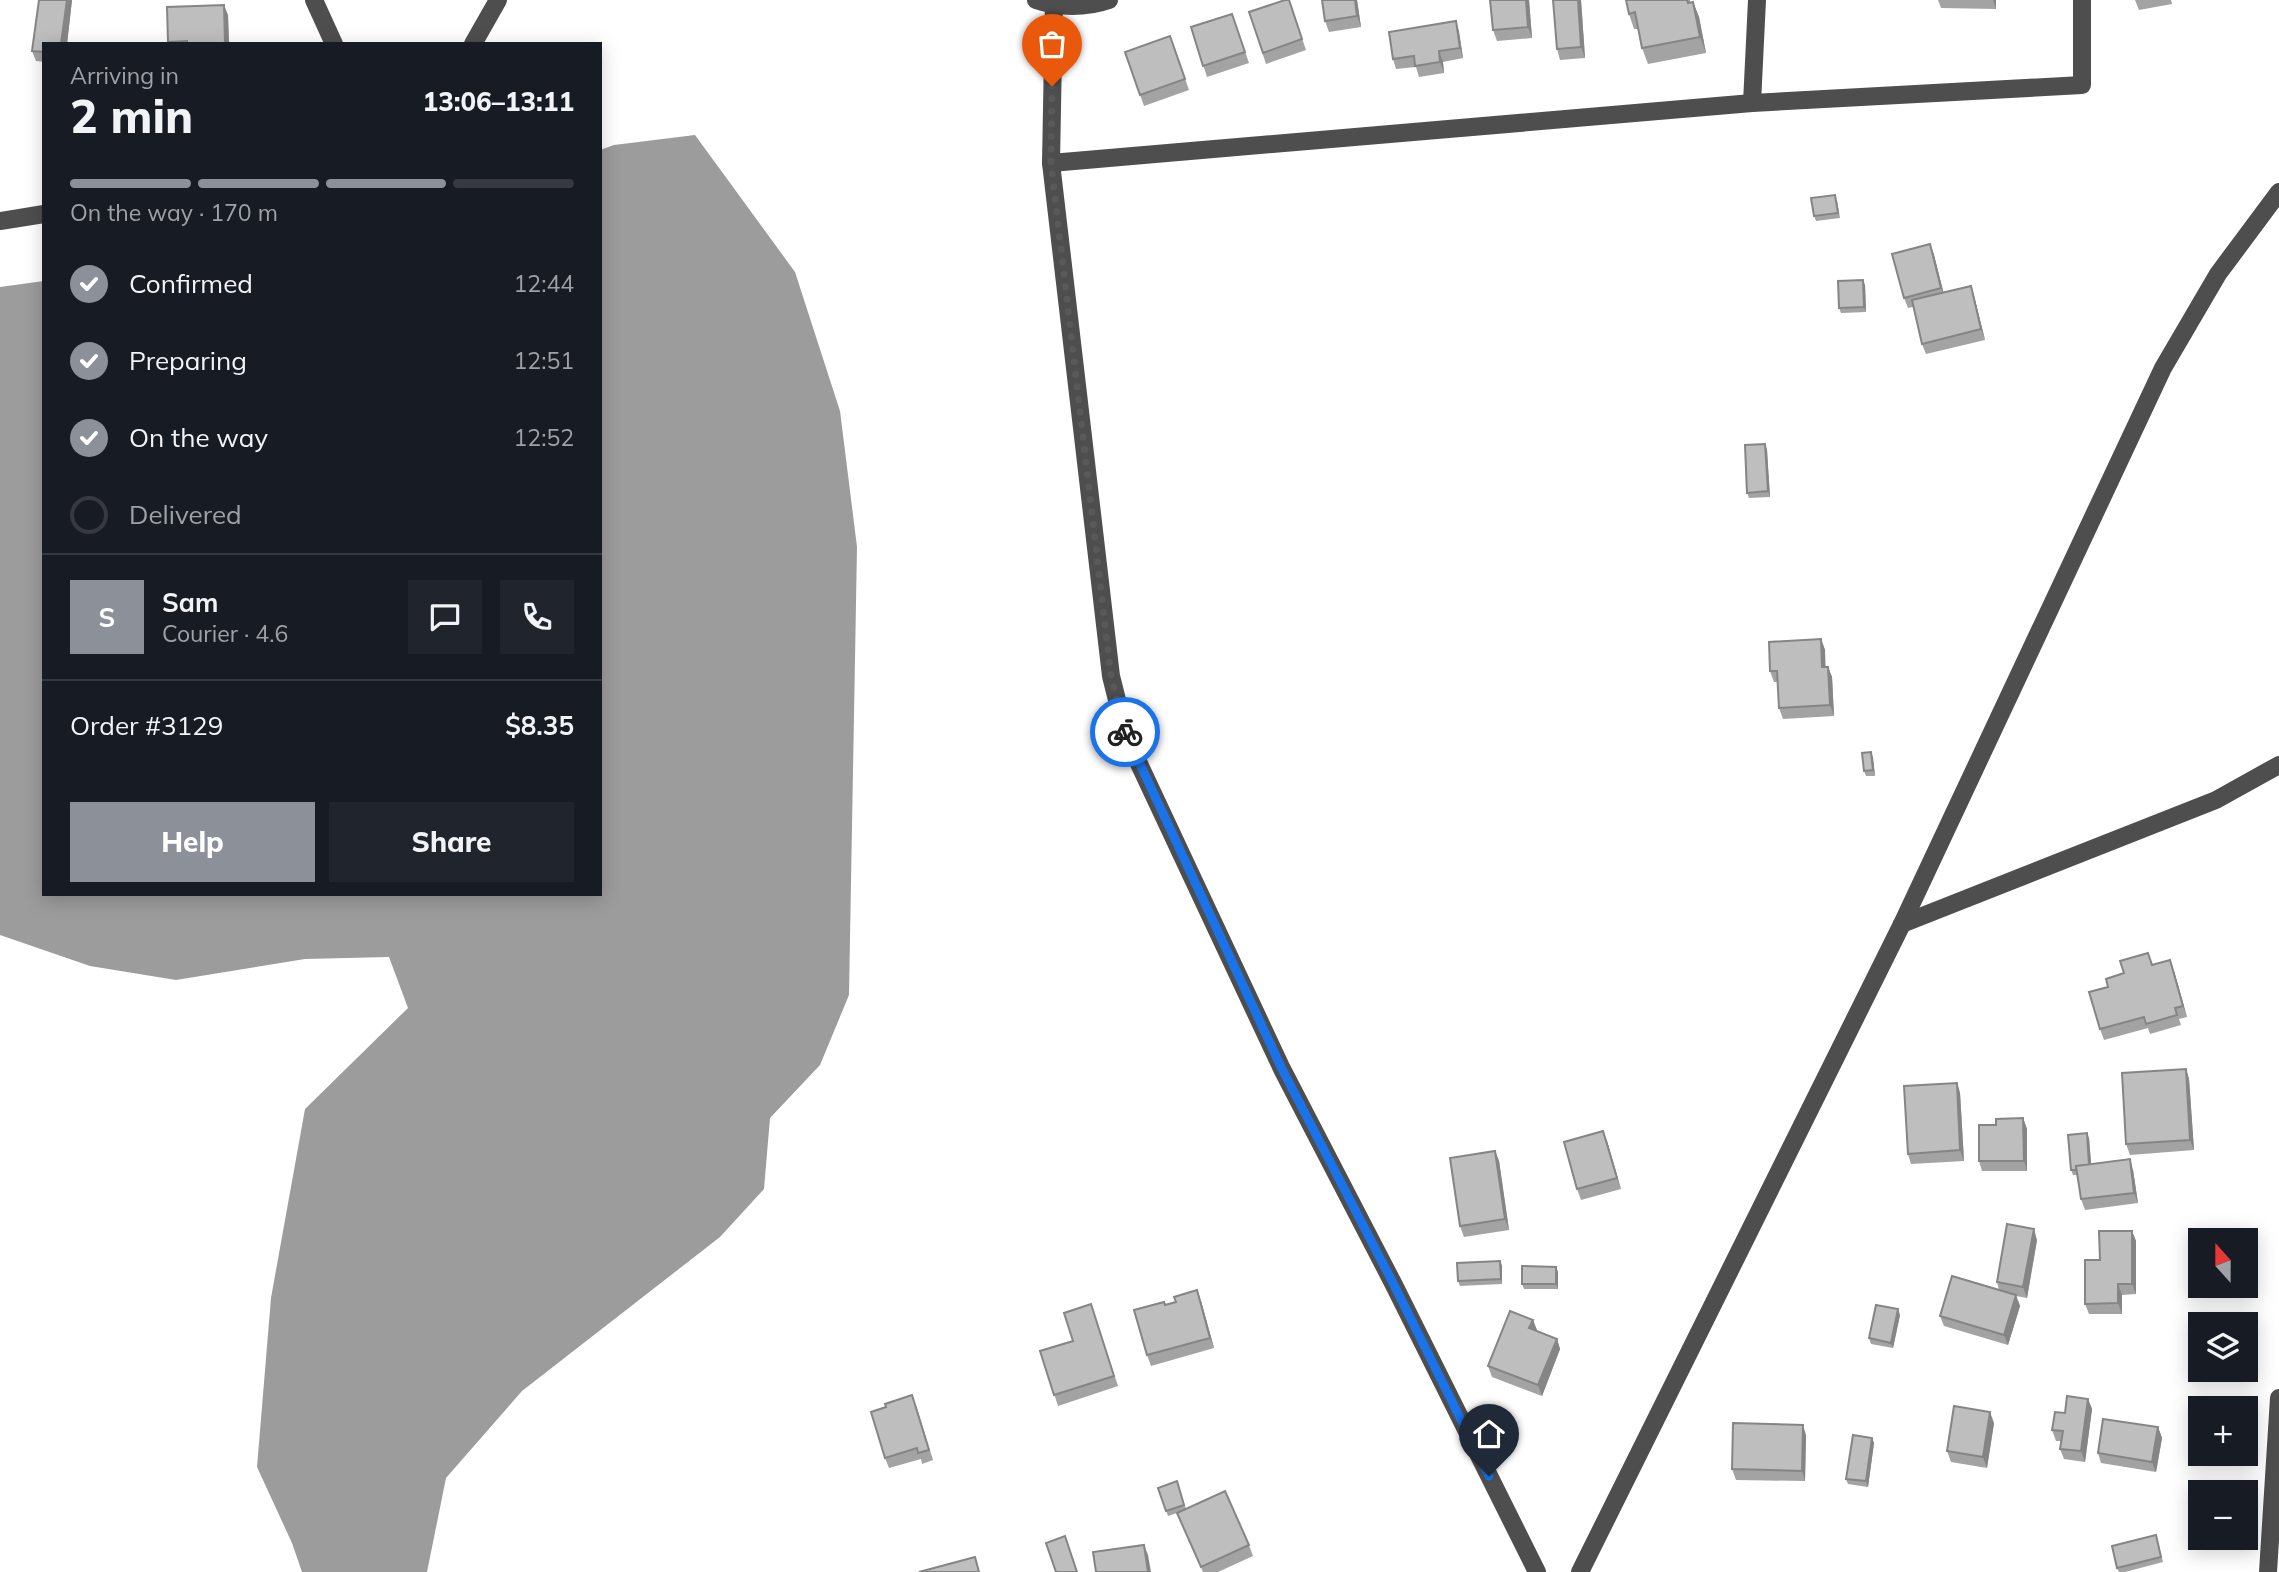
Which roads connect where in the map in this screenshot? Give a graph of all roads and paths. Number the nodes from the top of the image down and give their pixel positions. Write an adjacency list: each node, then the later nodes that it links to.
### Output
1 (314, 0): 7 (street)
2 (498, 0): 8 (street)
3 (1109, 0): 6 (street)
4 (1757, 0): 9 (street)
5 (2082, 0): 9 (street)
6 (1048, 2): 10 (street)
7 (333, 42)
8 (474, 42)
9 (1752, 103): 10 (street)
10 (1051, 163): 17 (street)
11 (2279, 192): 15 (street)
12 (42, 214): 13 (street)
13 (0, 221)
14 (2279, 765): 15 (street)
15 (1902, 925): 18 (street)
16 (2279, 1398): 19 (street)
17 (1537, 1572)
18 (1580, 1572)
19 (2268, 1572)

